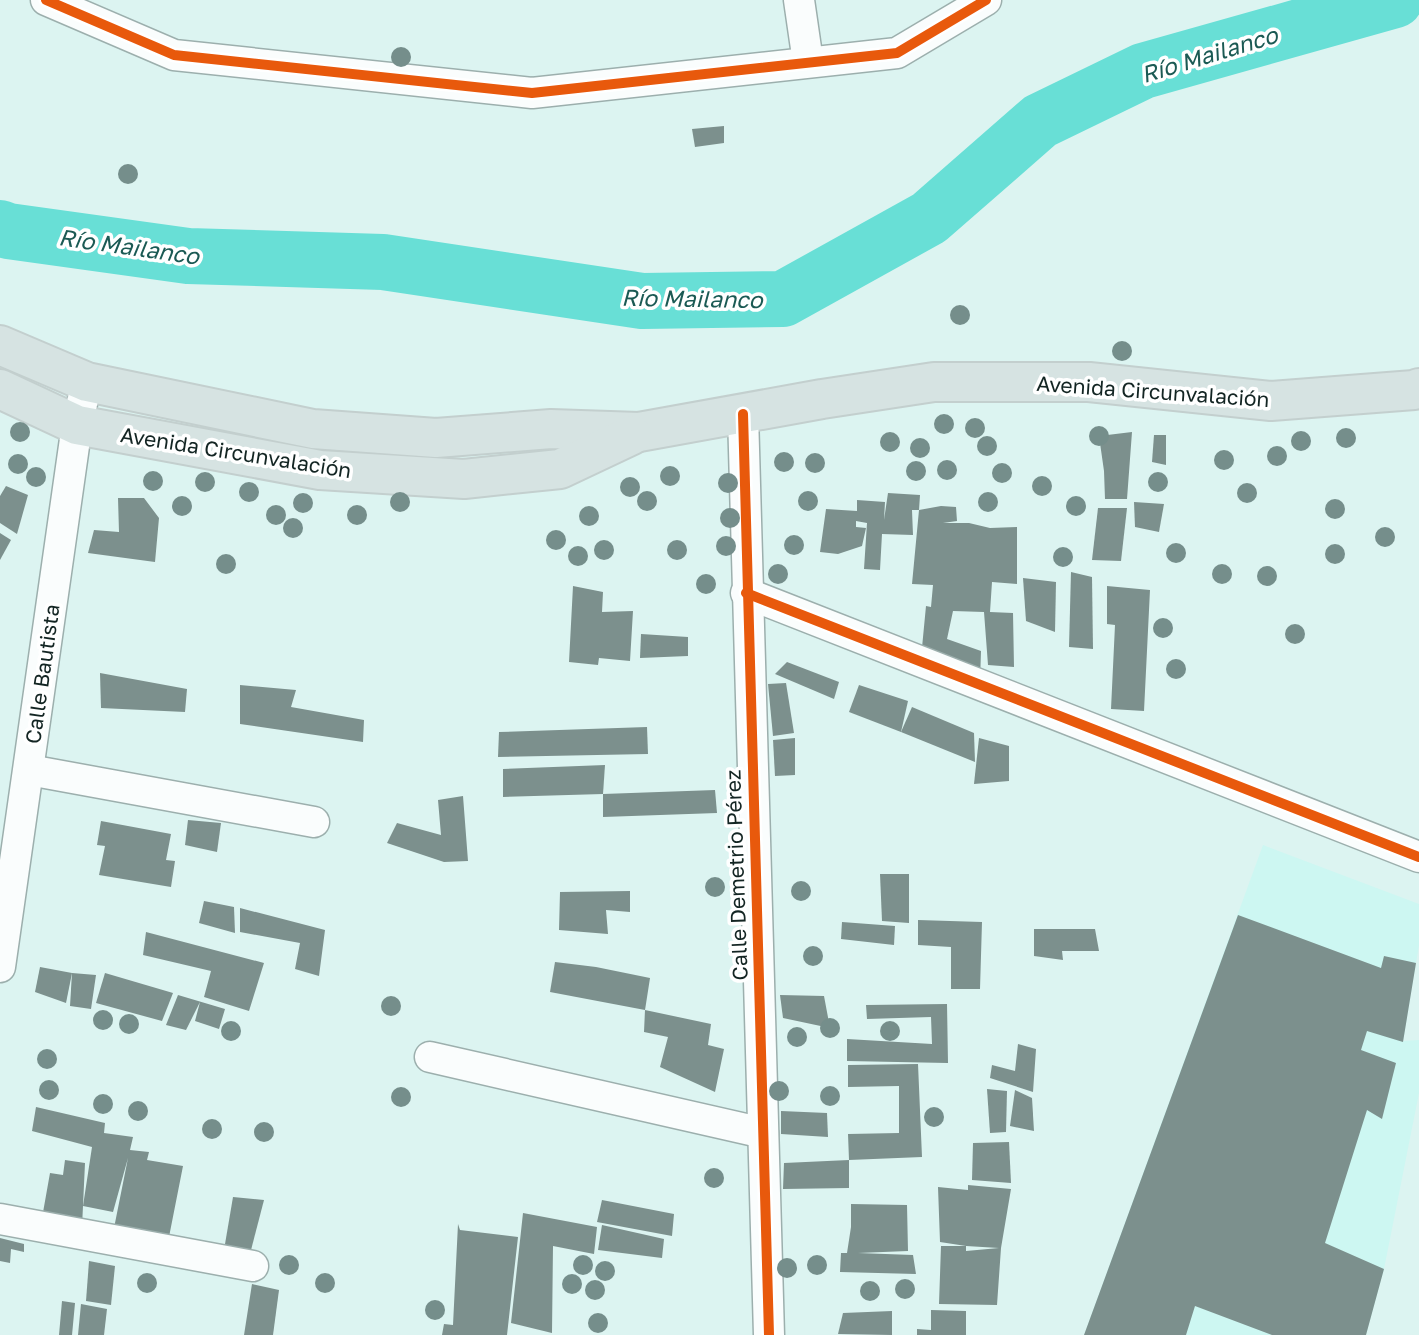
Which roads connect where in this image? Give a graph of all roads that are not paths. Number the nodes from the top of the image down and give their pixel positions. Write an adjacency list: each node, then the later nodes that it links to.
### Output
1 (46, 0): 4 (street)
2 (799, 0): 4 (street)
3 (986, 0): 4 (street)
4 (807, 62)
5 (0, 345): 6 (main road, Avenida Circunvalación)
6 (88, 382): 10 (street, Calle Bautista); 11 (main road, Avenida Circunvalación)
7 (1419, 388): 9 (main road, Avenida Circunvalación)
8 (0, 389): 10 (main road, Avenida Circunvalación)
9 (743, 414): 11 (main road, Avenida Circunvalación); 12 (street, Calle Demetrio Pérez)
10 (77, 425): 11 (main road, Avenida Circunvalación); 13 (street, Calle Bautista)
11 (639, 432)
12 (746, 593): 15 (street); 18 (street, Calle Demetrio Pérez)
13 (29, 770): 14 (street); 16 (street, Calle Bautista)
14 (314, 822)
15 (1419, 857)
16 (0, 967)
17 (430, 1057): 18 (street)
18 (763, 1133): 21 (street, Calle Demetrio Pérez)
19 (0, 1219): 20 (street)
20 (253, 1266)
21 (769, 1335)

